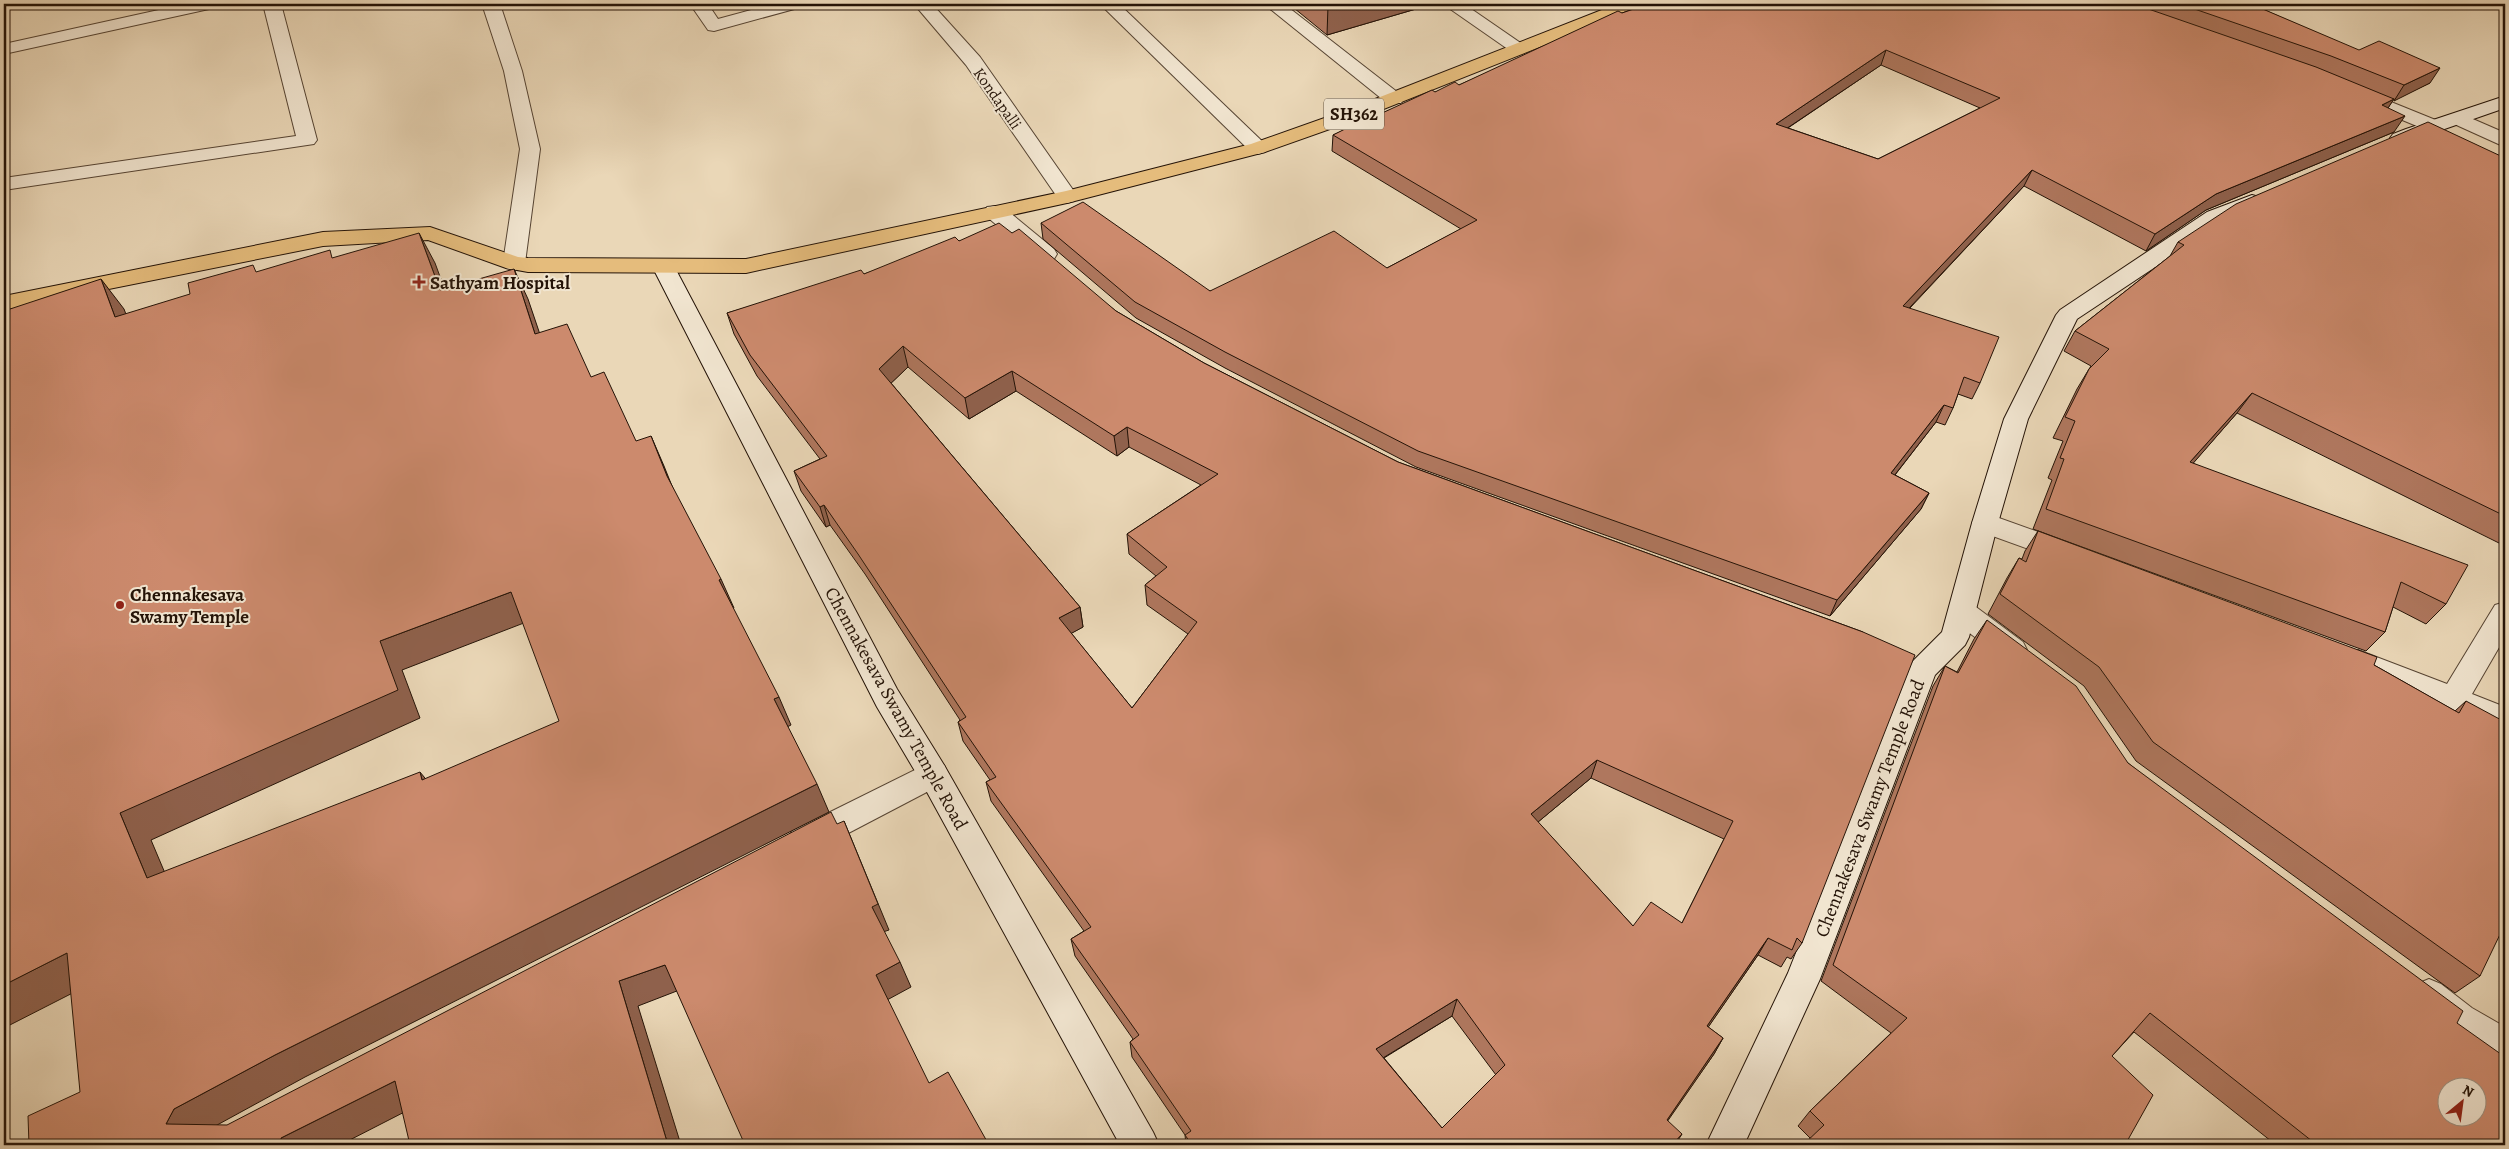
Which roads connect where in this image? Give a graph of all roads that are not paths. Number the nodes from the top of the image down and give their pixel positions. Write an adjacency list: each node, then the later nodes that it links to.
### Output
1 (209, 4): 12 (street)
2 (272, 4): 21 (street)
3 (491, 4): 25 (street)
4 (699, 4): 5 (street)
5 (792, 4)
6 (923, 4): 23 (street, Kondapalli)
7 (1109, 4): 19 (street)
8 (1273, 4): 14 (street)
9 (1452, 4): 11 (street)
10 (1632, 4): 11 (main road, SH362)
11 (1519, 48): 14 (main road, SH362)
12 (4, 49)
13 (2340, 87): 17 (street)
14 (1394, 99): 19 (main road, SH362)
15 (2505, 102): 16 (street)
16 (2459, 118): 17 (street); 18 (street)
17 (2431, 125): 20 (street)
18 (2505, 141)
19 (1258, 148): 23 (main road, SH362)
20 (2377, 148)
21 (4, 184)
22 (2269, 194): 29 (street, Chennakesava Swamy Temple Road)
23 (1067, 197): 24 (main road, SH362)
24 (994, 212): 26 (main road, SH362); 27 (street)
25 (514, 263): 26 (main road, SH362); 28 (main road, SH362)
26 (663, 266): 37 (street, Chennakesava Swamy Temple Road)
27 (1063, 268)
28 (4, 303)
29 (1985, 522): 30 (street); 31 (street, Chennakesava Swamy Temple Road)
30 (2095, 564)
31 (1962, 612): 34 (street); 42 (street, Chennakesava Swamy Temple Road)
32 (2505, 613): 35 (street)
33 (2334, 654): 35 (street)
34 (2034, 666)
35 (2454, 698): 36 (street)
36 (2505, 720)
37 (933, 774): 38 (street); 41 (street, Chennakesava Swamy Temple Road)
38 (775, 856)
39 (2404, 978): 40 (street)
40 (2505, 1046)
41 (1140, 1145)
42 (1725, 1145)

